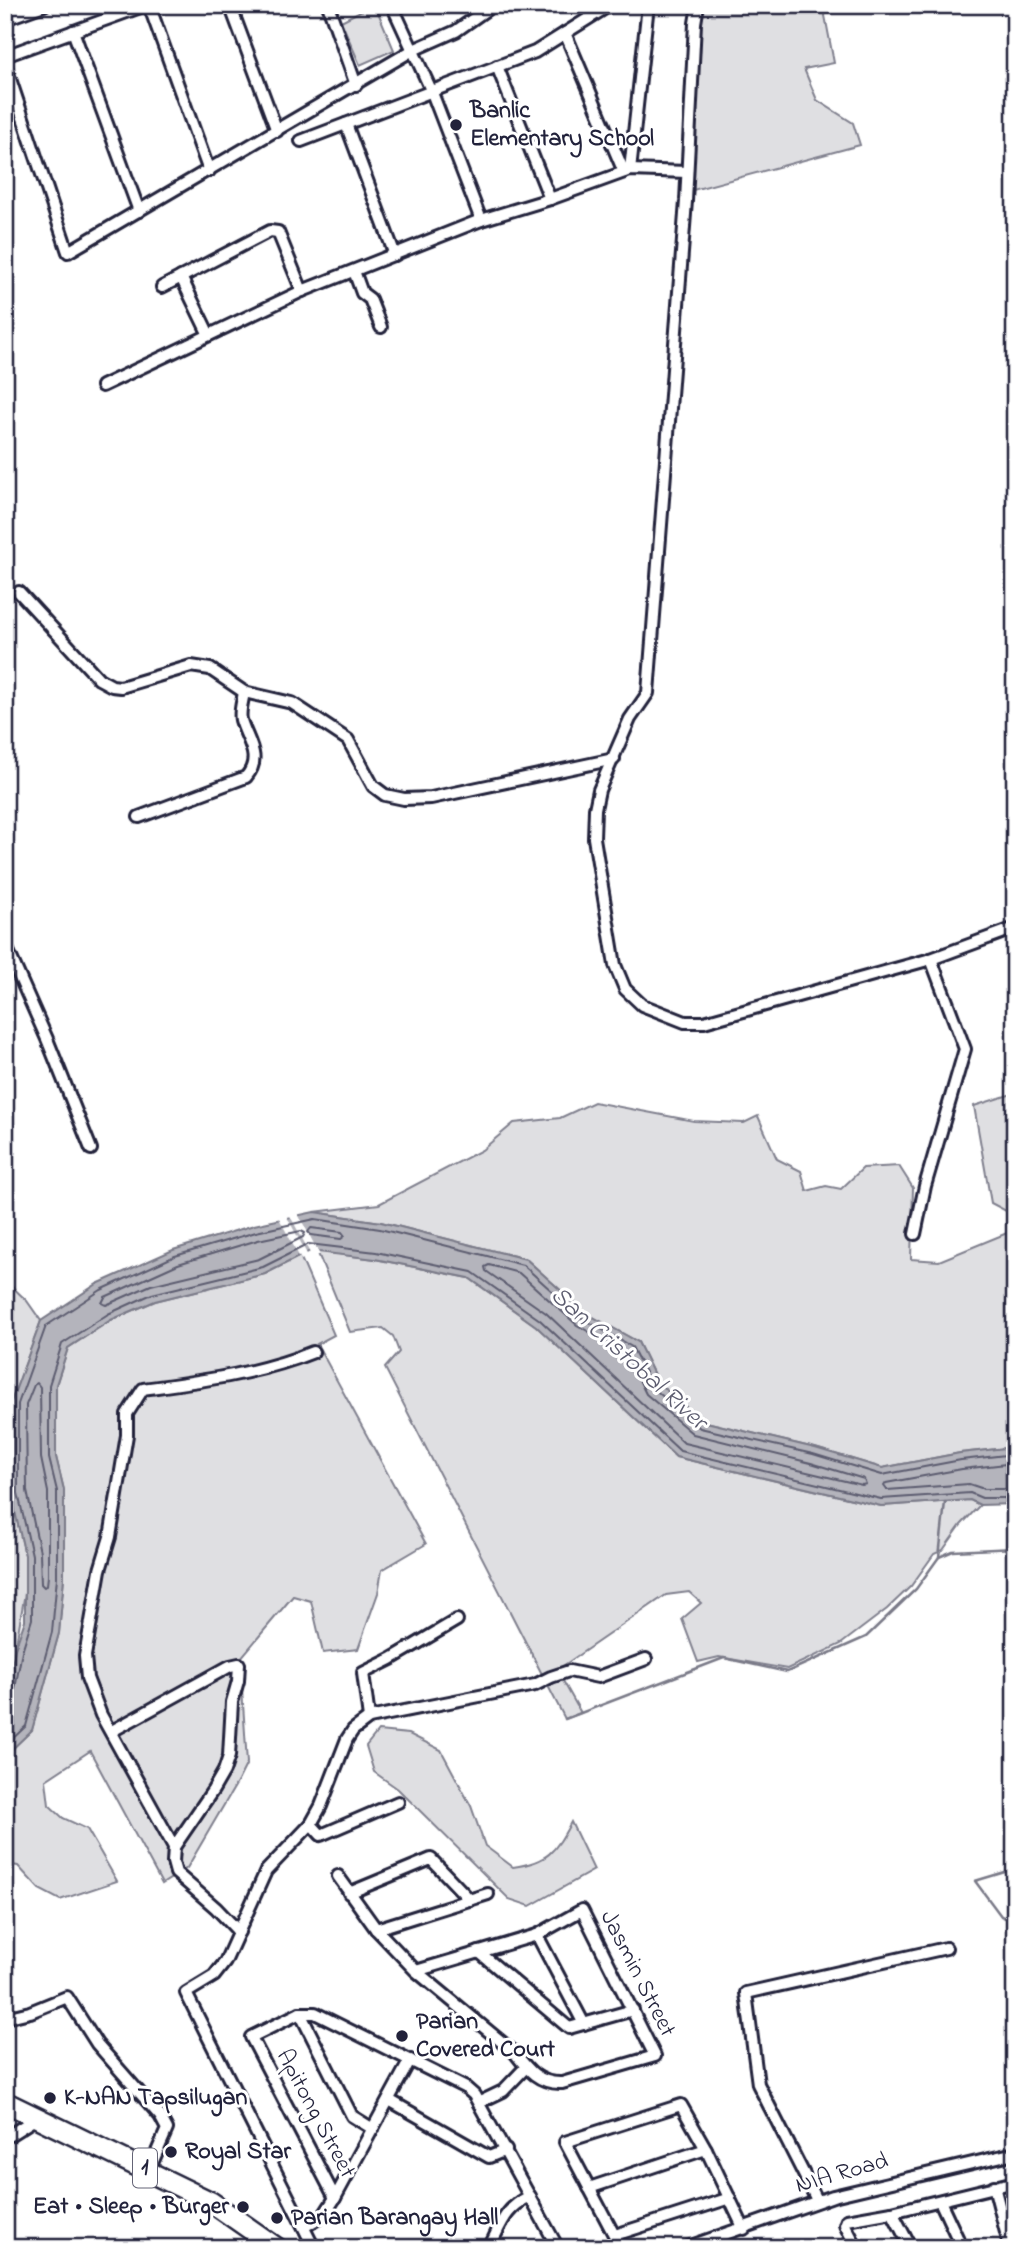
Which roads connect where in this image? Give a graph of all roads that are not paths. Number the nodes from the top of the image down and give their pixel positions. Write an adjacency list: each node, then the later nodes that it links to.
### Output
1 (44, 5): 10 (street)
2 (148, 5): 11 (street); 22 (street)
3 (230, 5): 20 (street)
4 (328, 5): 17 (street)
5 (392, 5): 13 (street)
6 (493, 5): 13 (street)
7 (610, 5): 12 (street)
8 (648, 5): 23 (street)
9 (698, 5): 24 (street)
10 (5, 19)
11 (73, 32): 14 (street); 26 (street)
12 (565, 33): 16 (street); 23 (street)
13 (413, 50): 17 (street); 18 (street)
14 (5, 56)
15 (5, 64): 26 (street)
16 (497, 66): 18 (street); 25 (street)
17 (356, 85): 20 (street)
18 (431, 90): 19 (street); 27 (street)
19 (346, 124): 21 (street); 28 (street)
20 (278, 131): 22 (street)
21 (301, 141)
22 (209, 171): 26 (street)
23 (627, 171): 24 (street); 25 (street)
24 (688, 172): 38 (street)
25 (550, 199): 27 (street)
26 (139, 211)
27 (481, 220): 28 (street)
28 (396, 256): 29 (street)
29 (354, 271): 32 (street); 33 (street)
30 (181, 278): 31 (street); 32 (street); 34 (street)
31 (162, 287)
32 (302, 291): 34 (street)
33 (381, 327)
34 (209, 335): 35 (street)
35 (102, 386)
36 (19, 592): 37 (street)
37 (244, 692): 38 (street); 39 (street)
38 (614, 760): 42 (street)
39 (139, 817)
40 (1015, 928): 42 (street)
41 (5, 944): 43 (street)
42 (931, 958): 44 (street)
43 (91, 1149)
44 (915, 1234)
45 (313, 1352): 49 (street)
46 (457, 1619): 48 (street)
47 (646, 1659): 48 (street)
48 (369, 1718): 51 (street)
49 (112, 1731): 52 (street); 52 (street)
50 (398, 1802): 51 (street)
51 (311, 1824): 58 (street)
52 (174, 1847): 58 (street)
53 (338, 1876): 54 (street)
54 (349, 1893): 56 (street); 57 (street)
55 (488, 1894): 56 (street)
56 (470, 1900): 57 (street)
57 (376, 1929): 62 (street)
58 (239, 1932): 88 (street)
59 (537, 1935): 61 (street); 63 (street, Jasmin Street); 66 (street)
60 (946, 1948): 85 (street)
61 (479, 1952): 62 (street); 66 (street)
62 (416, 1970): 68 (street)
63 (633, 2010): 66 (street); 68 (street, Jasmin Street)
64 (300, 2013): 67 (street, Apitong Street); 73 (street); 83 (street, Apitong Street)
65 (5, 2018): 78 (street)
66 (584, 2024)
67 (410, 2060): 69 (street); 71 (street)
68 (526, 2067): 71 (street)
69 (388, 2100): 73 (street); 76 (street)
70 (5, 2102): 72 (highway, 1)
71 (480, 2102): 76 (street)
72 (38, 2117): 74 (street); 78 (highway, 1)
73 (373, 2129): 83 (street)
74 (5, 2138)
75 (706, 2149): 81 (street); 81 (street); 84 (street)
76 (506, 2150): 82 (street)
77 (1015, 2152): 85 (street, NIA Road)
78 (149, 2170): 91 (highway, 1)
79 (1015, 2182): 80 (street)
80 (994, 2186): 86 (street); 100 (street)
81 (589, 2188): 90 (street)
82 (530, 2196): 93 (street); 94 (street)
83 (335, 2198): 88 (street)
84 (730, 2198): 89 (street); 90 (street)
85 (817, 2200): 89 (street, NIA Road)
86 (940, 2201): 87 (street); 99 (street)
87 (892, 2212): 97 (street); 98 (street)
88 (304, 2227): 92 (street)
89 (744, 2229): 96 (street, NIA Road)
90 (615, 2235): 95 (street)
91 (277, 2248)
92 (314, 2248)
93 (489, 2248)
94 (558, 2248)
95 (621, 2248)
96 (685, 2248)
97 (857, 2248)
98 (911, 2248)
99 (962, 2248)
100 (1010, 2248)

